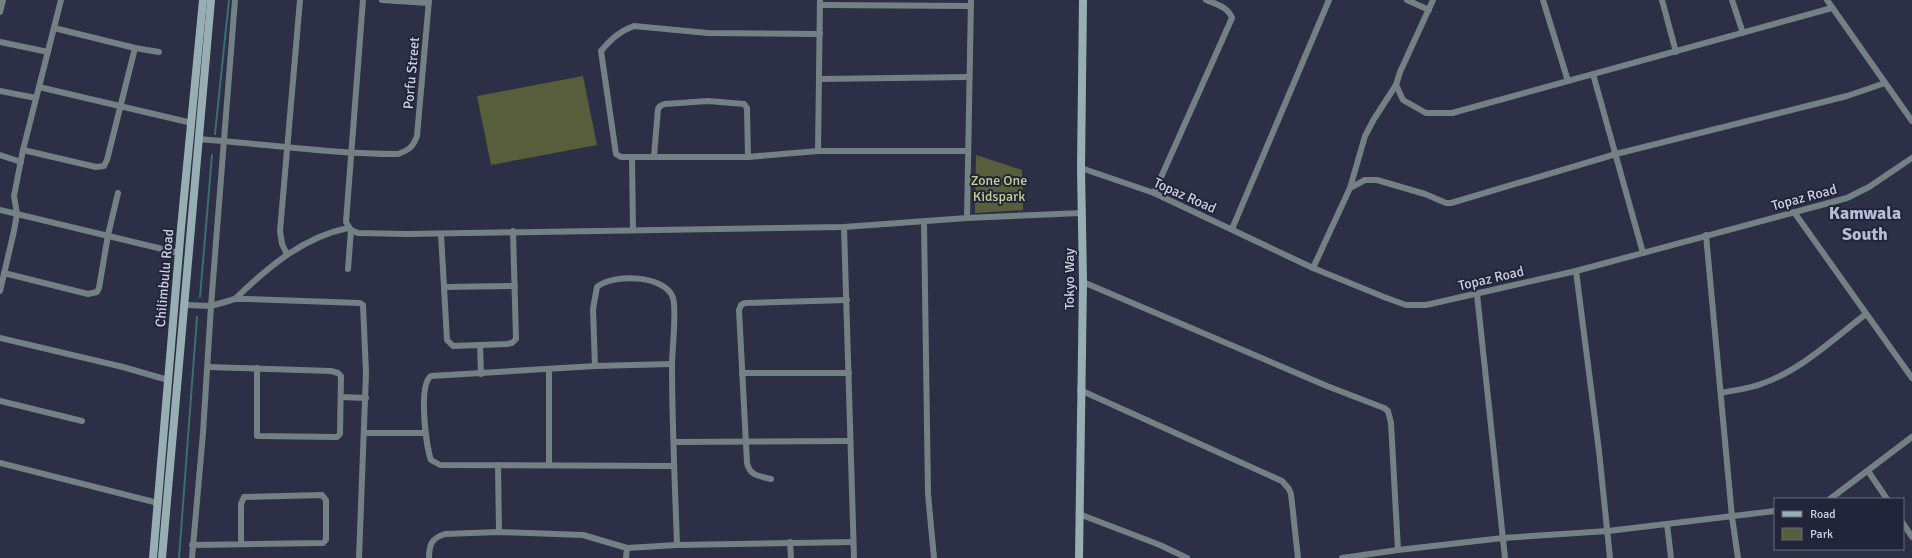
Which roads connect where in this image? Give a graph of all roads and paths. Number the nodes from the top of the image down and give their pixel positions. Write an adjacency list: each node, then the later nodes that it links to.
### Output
1 (3, 0): 23 (street)
2 (60, 0): 24 (street)
3 (203, 0): 43 (main road, Chilimbulu Road)
4 (211, 0): 44 (main road, Chilimbulu Road)
5 (235, 0): 45 (street)
6 (300, 0): 46 (street)
7 (363, 0): 50 (street)
8 (382, 0): 18 (street)
9 (1083, 0): 58 (main road, Tokyo Way)
10 (1206, 0): 61 (street)
11 (1329, 0): 70 (street)
12 (1406, 0): 22 (street)
13 (1433, 0): 22 (street)
14 (1543, 0): 35 (street)
15 (1662, 0): 31 (street)
16 (1732, 0): 26 (street)
17 (1827, 0): 21 (street)
18 (428, 2): 50 (street, Porfu Street)
19 (820, 2): 20 (street); 25 (street)
20 (971, 3): 33 (street)
21 (1832, 8): 26 (street); 36 (street)
22 (1429, 10): 37 (street)
23 (0, 12)
24 (54, 28): 28 (street); 29 (street)
25 (820, 34): 34 (street); 55 (street)
26 (1743, 34): 31 (street)
27 (0, 42): 29 (street)
28 (135, 48): 30 (street); 41 (street)
29 (48, 52): 38 (street)
30 (159, 52)
31 (1676, 52): 32 (street)
32 (1593, 74): 35 (street); 51 (street)
33 (969, 77): 34 (street); 49 (street)
34 (819, 78): 48 (street)
35 (1568, 81): 37 (street)
36 (1885, 83): 42 (street); 51 (street)
37 (1396, 85): 59 (street)
38 (39, 87): 40 (street); 41 (street)
39 (0, 91): 40 (street)
40 (36, 98): 47 (street)
41 (122, 106): 43 (street); 47 (street)
42 (1912, 120)
43 (192, 123): 76 (main road, Chilimbulu Road)
44 (199, 139): 45 (street); 90 (main road, Chilimbulu Road)
45 (224, 141): 46 (street); 91 (street)
46 (288, 146): 50 (street); 78 (street)
47 (23, 150): 57 (street)
48 (818, 151): 49 (street); 54 (street)
49 (968, 151): 66 (street)
50 (350, 152): 69 (street)
51 (1616, 154): 59 (street); 77 (street)
52 (0, 155): 57 (street)
53 (654, 156): 54 (street); 54 (street); 55 (street)
54 (748, 156)
55 (632, 157): 71 (street)
56 (1912, 158): 63 (street, Topaz Road)
57 (21, 162): 65 (street)
58 (1081, 168): 61 (street, Topaz Road); 64 (main road, Tokyo Way)
59 (1350, 188): 79 (street)
60 (118, 193): 74 (street)
61 (1154, 193): 70 (street, Topaz Road)
62 (0, 210): 65 (street)
63 (1794, 212): 75 (street, Topaz Road); 92 (street)
64 (1082, 213): 66 (street); 83 (main road, Tokyo Way)
65 (17, 214): 74 (street); 82 (street)
66 (967, 218): 67 (street)
67 (924, 222): 68 (street); 150 (street)
68 (844, 227): 71 (street); 89 (street)
69 (350, 229): 73 (street); 78 (street); 80 (street)
70 (1232, 229): 79 (street, Topaz Road)
71 (633, 230): 72 (street)
72 (513, 231): 73 (street); 84 (street)
73 (441, 234): 85 (street)
74 (108, 235): 76 (street); 82 (street)
75 (1706, 236): 77 (street, Topaz Road); 106 (street)
76 (179, 252): 104 (main road, Chilimbulu Road)
77 (1643, 253): 81 (street, Topaz Road)
78 (287, 254): 88 (street)
79 (1313, 268): 87 (street, Topaz Road)
80 (348, 269)
81 (1576, 271): 87 (street, Topaz Road); 131 (street)
82 (4, 273): 86 (street)
83 (1083, 282): 105 (main road, Tokyo Way); 141 (street)
84 (515, 286): 85 (street); 94 (street)
85 (444, 287): 94 (street)
86 (0, 291)
87 (1477, 294): 134 (street)
88 (234, 299): 91 (street); 108 (street)
89 (847, 300): 100 (street); 101 (street)
90 (186, 305): 91 (street); 143 (main road, Chilimbulu Road)
91 (211, 306): 97 (street)
92 (1866, 314): 103 (street); 106 (street)
93 (0, 338): 104 (street)
94 (480, 345): 102 (street)
95 (672, 364): 96 (street); 96 (street); 116 (street)
96 (595, 366): 99 (street)
97 (208, 367): 98 (street); 138 (street)
98 (257, 368): 107 (street); 107 (street)
99 (549, 370): 102 (street); 119 (street)
100 (849, 372): 101 (street); 115 (street)
101 (742, 373): 114 (street)
102 (481, 374): 112 (street)
103 (1912, 378)
104 (168, 380): 125 (main road, Chilimbulu Road)
105 (1080, 390): 127 (main road, Tokyo Way); 153 (street)
106 (1721, 393): 128 (street)
107 (341, 397): 108 (street)
108 (366, 398): 111 (street)
109 (0, 401): 110 (street)
110 (82, 421)
111 (365, 433): 112 (street); 145 (street)
112 (425, 433): 118 (street)
113 (1912, 437): 121 (street)
114 (746, 441): 115 (street); 116 (street); 122 (street)
115 (850, 441): 136 (street)
116 (674, 442): 120 (street)
117 (0, 463): 125 (street)
118 (498, 465): 119 (street); 132 (street)
119 (549, 465): 120 (street)
120 (674, 466): 139 (street)
121 (1868, 471): 123 (street); 124 (street)
122 (771, 479)
123 (1831, 498)
124 (1886, 498)
125 (158, 504): 142 (main road, Chilimbulu Road)
126 (1774, 511): 128 (street)
127 (1079, 514): 151 (main road, Tokyo Way); 152 (street)
128 (1732, 517): 129 (street); 158 (street)
129 (1667, 524): 131 (street); 157 (street)
130 (1904, 525): 133 (street)
131 (1608, 531): 134 (street); 156 (street)
132 (499, 532): 140 (street); 146 (street)
133 (1912, 537)
134 (1503, 538): 141 (street); 155 (street)
135 (790, 542): 136 (street); 139 (street); 148 (street)
136 (853, 542): 149 (street)
137 (241, 544): 137 (street); 138 (street)
138 (192, 545): 144 (street)
139 (677, 545): 140 (street)
140 (627, 548): 147 (street)
141 (1398, 550): 154 (street)
142 (153, 558)
143 (162, 558)
144 (192, 558)
145 (359, 558)
146 (429, 558)
147 (626, 558)
148 (791, 558)
149 (854, 558)
150 (934, 558)
151 (1079, 558)
152 (1187, 558)
153 (1298, 558)
154 (1342, 558)
155 (1505, 558)
156 (1610, 558)
157 (1671, 558)
158 (1738, 558)

